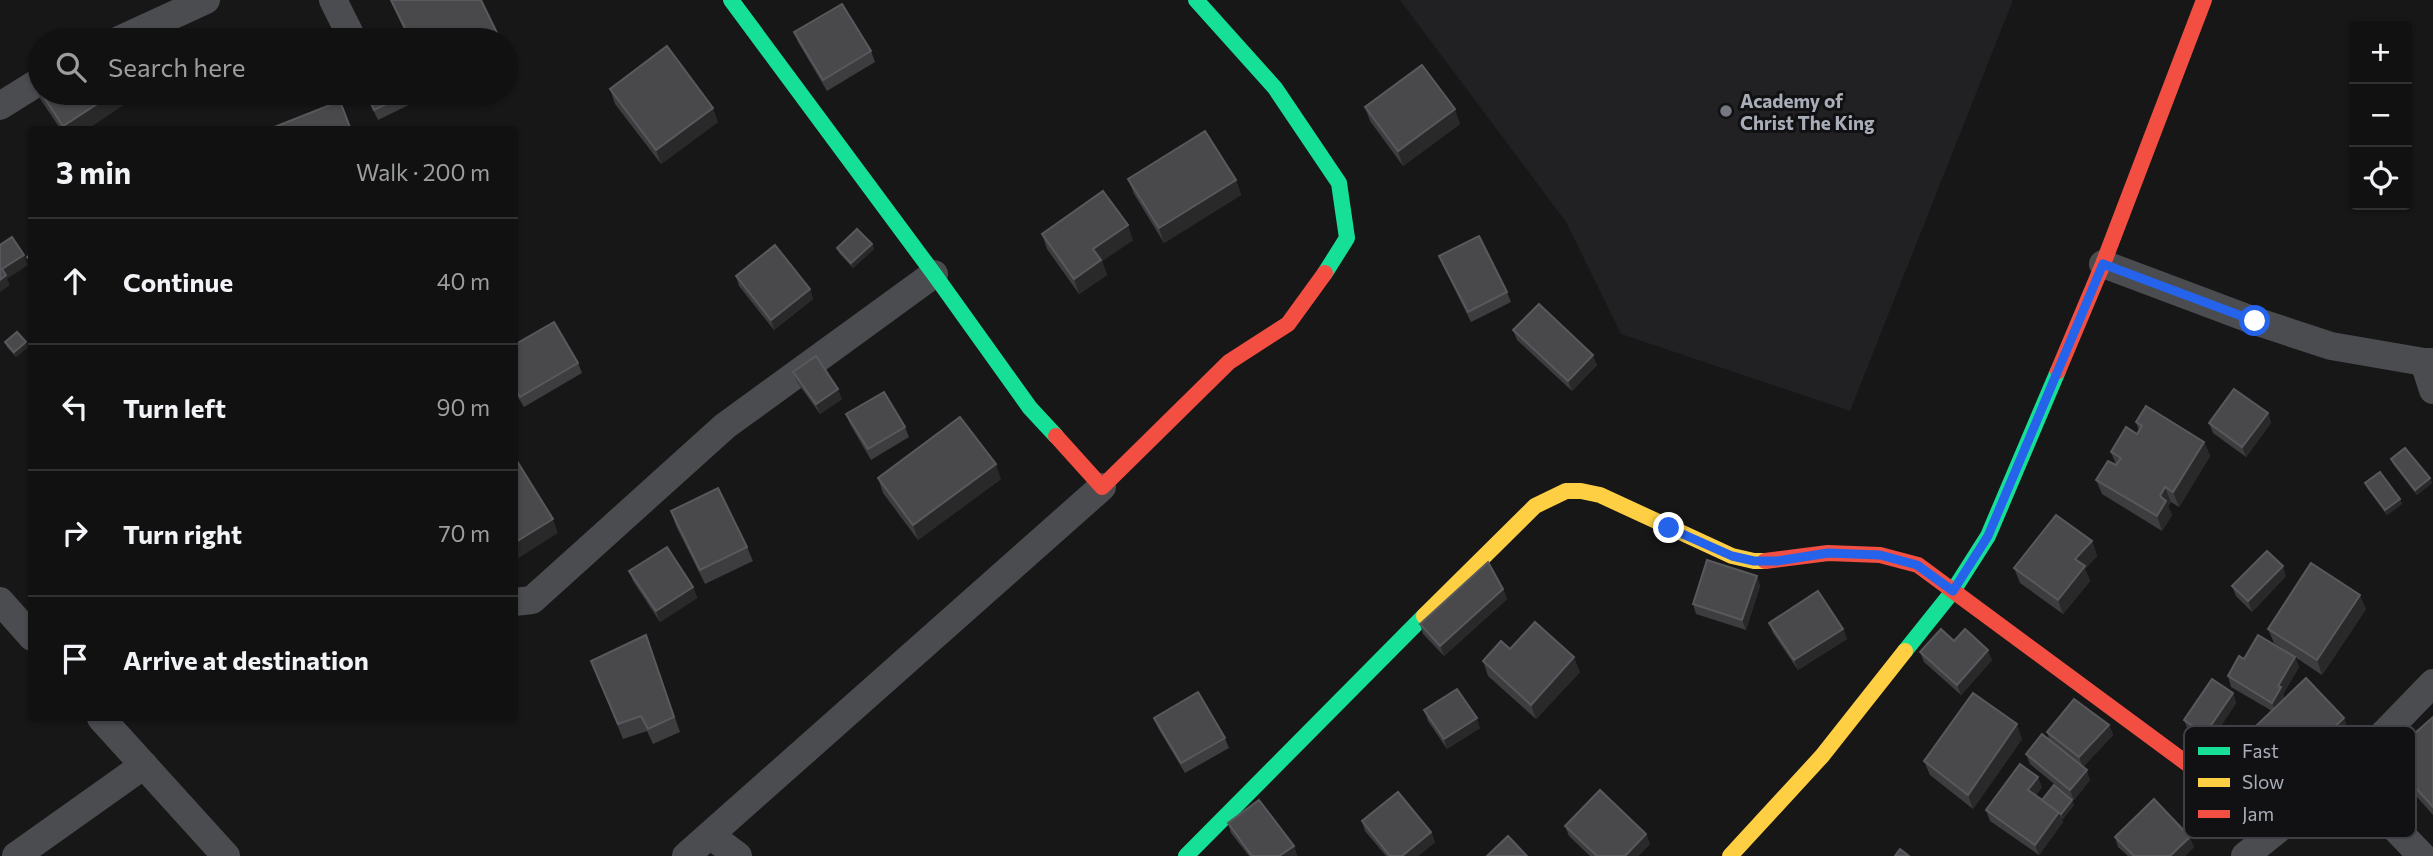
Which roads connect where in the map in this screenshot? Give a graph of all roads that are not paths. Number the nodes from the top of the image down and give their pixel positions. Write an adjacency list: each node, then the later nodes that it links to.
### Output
1 (206, 0): 6 (street)
2 (333, 0): 7 (street)
3 (731, 0): 11 (street)
4 (1196, 0): 14 (street)
5 (2204, 0): 10 (street)
6 (145, 28)
7 (346, 28)
8 (28, 88): 9 (street)
9 (0, 106)
10 (2103, 264): 12 (street); 15 (street)
11 (934, 274): 14 (street); 17 (street)
12 (2428, 362): 13 (street)
13 (2433, 390)
14 (1102, 487): 24 (street)
15 (1953, 591): 22 (street); 31 (street); 32 (street)
16 (0, 601): 18 (street)
17 (518, 602)
18 (28, 632)
19 (2433, 683): 21 (street)
20 (109, 721): 23 (street)
21 (2391, 726)
22 (2184, 761)
23 (144, 765): 27 (street); 28 (street)
24 (710, 835): 29 (street); 30 (street)
25 (2267, 838): 33 (street)
26 (2405, 838): 34 (street)
27 (16, 856)
28 (226, 856)
29 (686, 856)
30 (738, 856)
31 (1186, 856)
32 (1730, 856)
33 (2245, 856)
34 (2422, 856)

